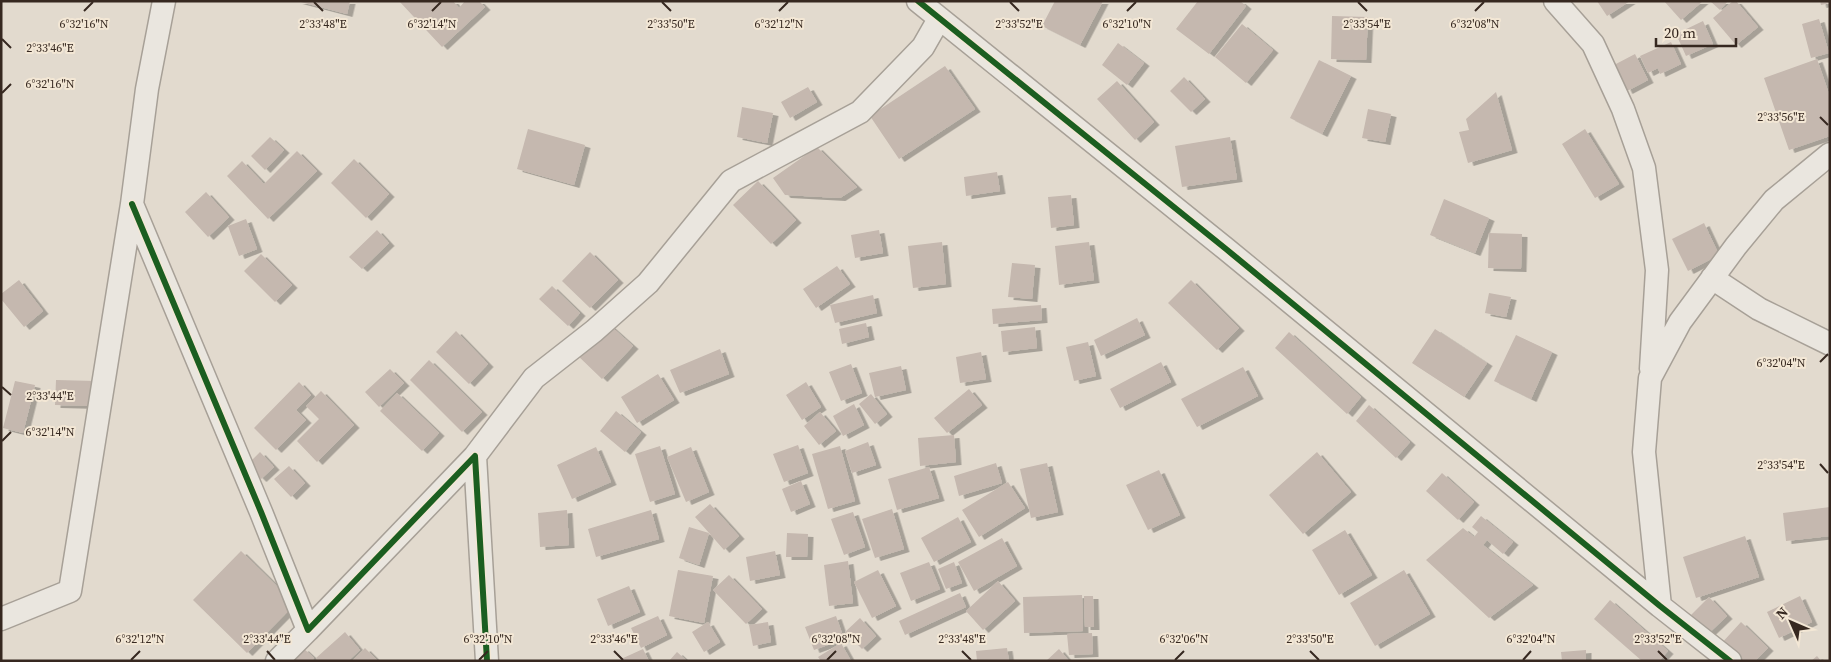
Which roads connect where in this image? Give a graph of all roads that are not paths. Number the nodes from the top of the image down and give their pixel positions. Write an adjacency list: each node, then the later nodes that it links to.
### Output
1 (164, 1): 6 (street)
2 (918, 1): 4 (street)
3 (1555, 1): 9 (street)
4 (939, 19): 10 (street); 11 (street)
5 (1830, 154): 7 (street)
6 (132, 204): 12 (street); 13 (street)
7 (1712, 278): 8 (street); 9 (street)
8 (1830, 344)
9 (1650, 378): 11 (street)
10 (475, 456): 13 (street); 15 (street)
11 (1660, 606): 16 (street)
12 (1, 619)
13 (308, 630): 14 (street)
14 (277, 661)
15 (487, 661)
16 (1730, 661)

